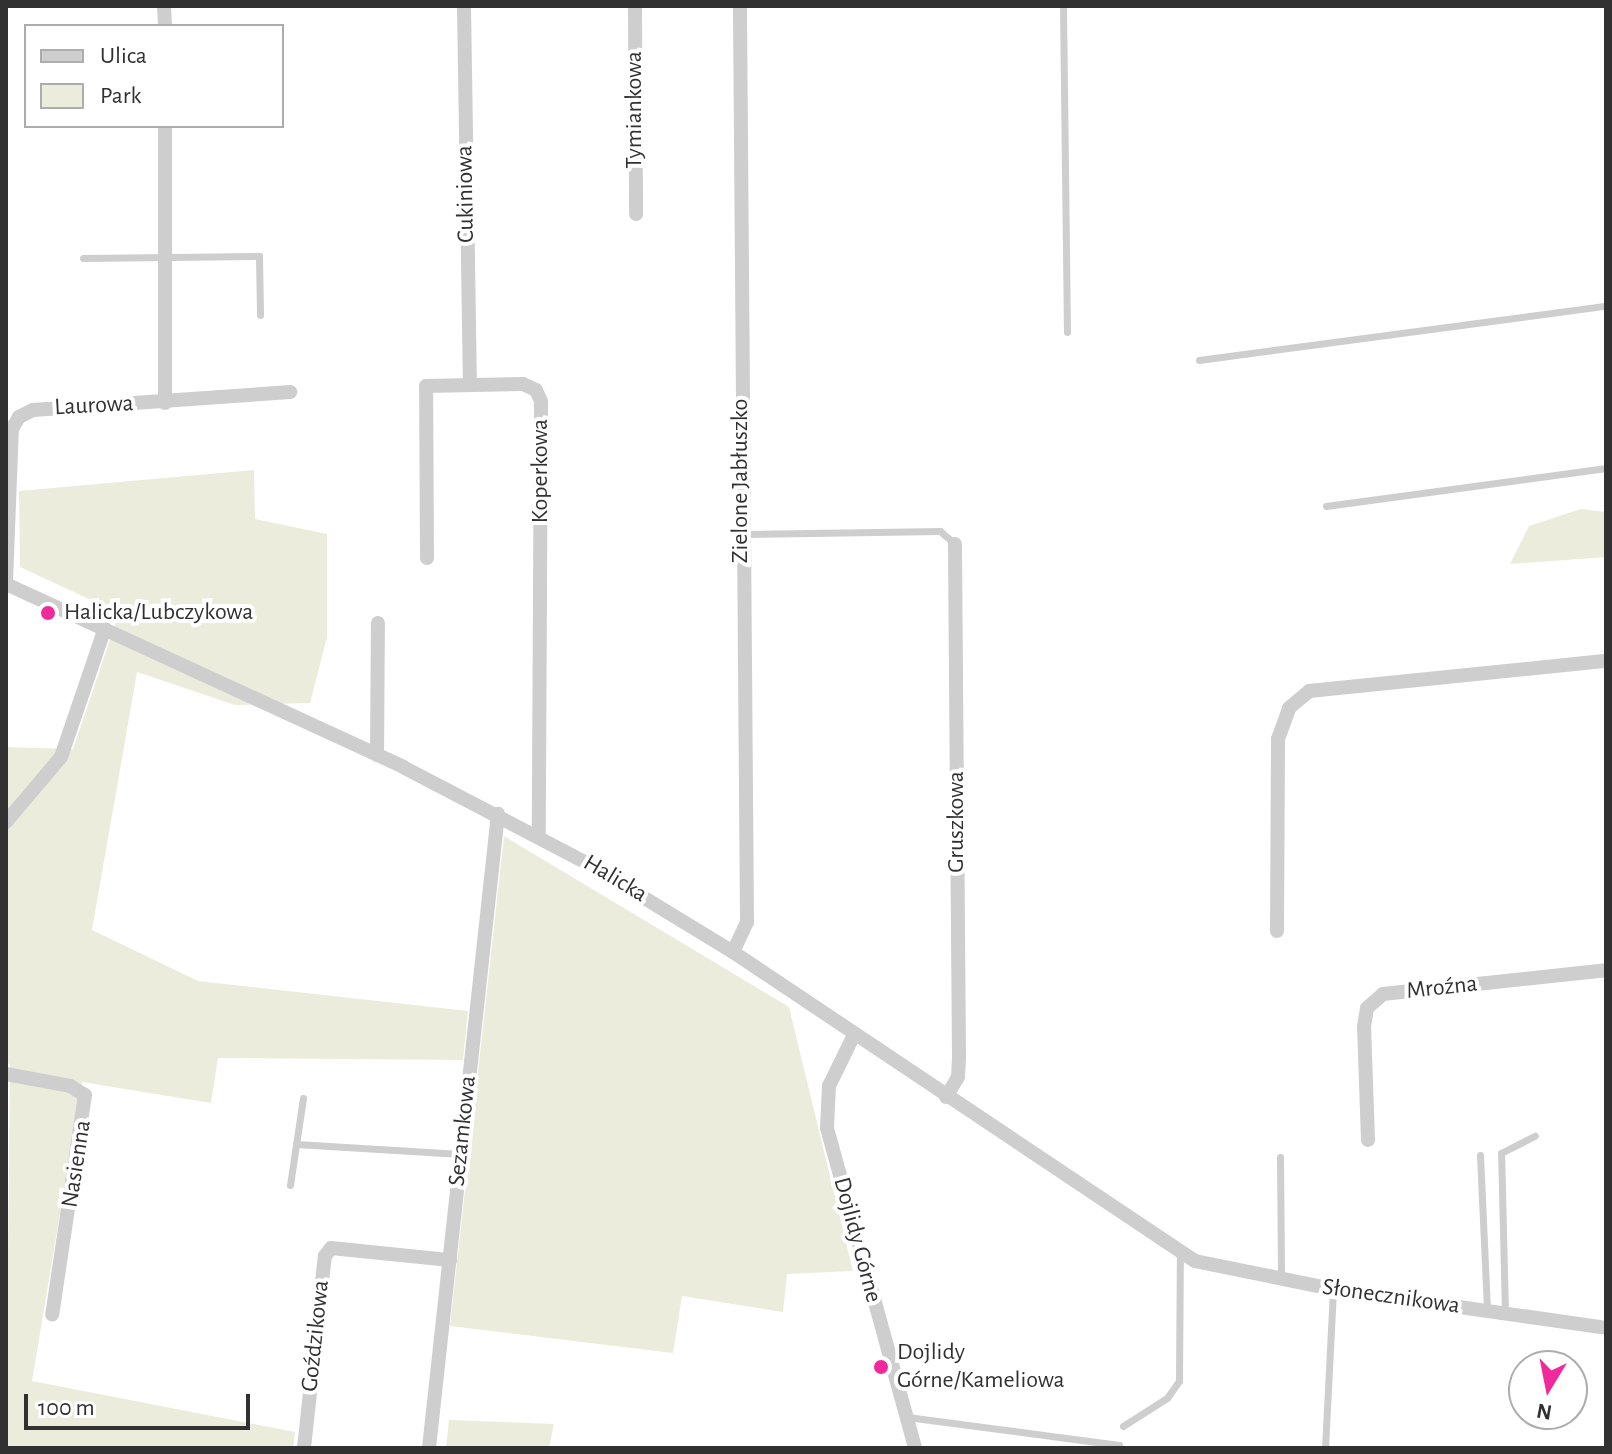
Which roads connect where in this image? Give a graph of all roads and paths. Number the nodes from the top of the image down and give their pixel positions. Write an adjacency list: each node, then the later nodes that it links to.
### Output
1 (464, 6): 13 (street, Cukiniowa)
2 (635, 6): 6 (street, Tymiankowa)
3 (740, 6): 18 (street, Zielone Jabłuszko)
4 (1063, 6): 11 (lane)
5 (165, 128): 7 (street)
6 (636, 214)
7 (165, 257): 8 (lane); 10 (lane); 15 (street)
8 (83, 258)
9 (1606, 306): 12 (lane)
10 (260, 315)
11 (1067, 332)
12 (1199, 360)
13 (470, 383): 20 (street, Koperkowa); 28 (street, Koperkowa)
14 (290, 392): 15 (street, Laurowa)
15 (165, 403): 21 (street, Laurowa)
16 (1606, 468): 17 (lane)
17 (1326, 506)
18 (741, 534): 19 (lane); 30 (street, Zielone Jabłuszko)
19 (955, 544): 34 (street, Gruszkowa)
20 (427, 558)
21 (6, 583): 23 (street, Halicka)
22 (378, 623): 25 (street)
23 (105, 628): 25 (street, Halicka); 27 (street)
24 (1606, 661): 29 (street)
25 (377, 755): 26 (street, Halicka)
26 (498, 814): 28 (street, Halicka); 39 (street, Sezamkowa)
27 (6, 822)
28 (539, 836): 30 (street, Halicka)
29 (1277, 931)
30 (733, 952): 32 (street, Halicka)
31 (1606, 970): 37 (street, Mroźna)
32 (854, 1035): 34 (street, Halicka); 51 (street, Dojlidy Górne)
33 (6, 1074): 49 (street, Nasienna)
34 (946, 1097): 43 (street, Halicka)
35 (303, 1098): 38 (lane)
36 (1535, 1136): 48 (lane)
37 (1368, 1140)
38 (296, 1144): 39 (lane); 42 (lane)
39 (461, 1154): 44 (street, Sezamkowa)
40 (1480, 1155): 47 (lane)
41 (1280, 1157): 45 (lane)
42 (290, 1185)
43 (1180, 1252): 45 (street, Słonecznikowa); 52 (lane)
44 (450, 1260): 54 (street, Goździkowa); 55 (street, Sezamkowa)
45 (1281, 1279): 46 (street, Słonecznikowa)
46 (1333, 1289): 47 (street, Słonecznikowa); 57 (lane)
47 (1487, 1311): 48 (street, Słonecznikowa)
48 (1505, 1314): 50 (street, Słonecznikowa)
49 (52, 1315)
50 (1606, 1328)
51 (906, 1417): 53 (lane); 56 (street, Dojlidy Górne)
52 (1123, 1426)
53 (1119, 1445)
54 (304, 1448)
55 (429, 1448)
56 (915, 1448)
57 (1325, 1448)

